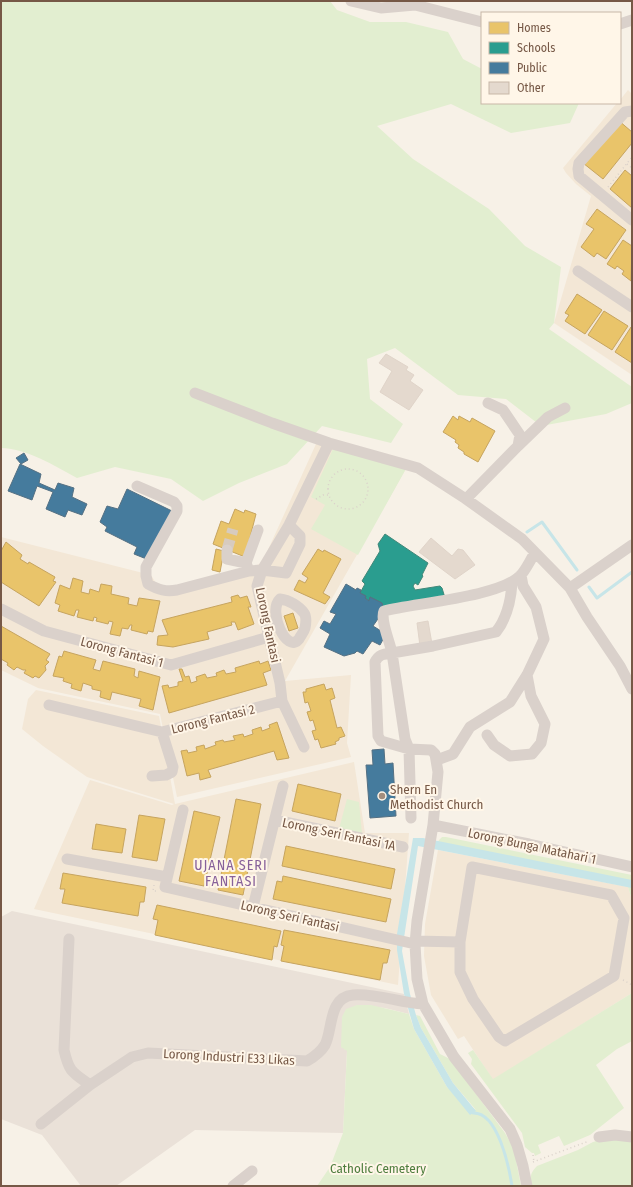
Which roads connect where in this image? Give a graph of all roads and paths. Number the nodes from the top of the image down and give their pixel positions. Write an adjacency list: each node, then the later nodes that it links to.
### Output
1 (351, 1): 3 (street)
2 (632, 20): 4 (street)
3 (481, 22)
4 (621, 24)
5 (632, 111): 9 (street)
6 (632, 157): 7 (path)
7 (627, 163): 8 (path); 9 (path)
8 (632, 168)
9 (602, 195): 10 (street)
10 (632, 220)
11 (578, 272): 12 (street)
12 (632, 307)
13 (195, 393): 16 (street)
14 (488, 403): 17 (street)
15 (565, 408): 17 (street)
16 (329, 443): 21 (street); 22 (street, Lorong Fantasi)
17 (518, 446): 21 (street)
18 (137, 486): 27 (street)
19 (329, 495): 19 (path); 20 (path)
20 (316, 499)
21 (466, 499): 26 (street)
22 (289, 525): 28 (street, Lorong Fantasi); 28 (street)
23 (258, 530): 27 (street)
24 (632, 546): 31 (street)
25 (227, 550): 27 (street)
26 (535, 553): 29 (street); 31 (street)
27 (248, 567): 28 (street)
28 (262, 570): 33 (street, Lorong Fantasi)
29 (521, 575): 30 (street); 35 (street)
30 (512, 583): 34 (street); 34 (street)
31 (570, 588): 36 (street)
32 (1, 609): 33 (street, Lorong Fantasi 1)
33 (269, 637): 37 (street, Lorong Fantasi)
34 (392, 653): 42 (street); 42 (street)
35 (527, 675): 40 (street); 43 (street)
36 (632, 689)
37 (282, 701): 39 (street, Lorong Fantasi 2); 41 (street, Lorong Fantasi)
38 (49, 705): 39 (street, Lorong Fantasi 2)
39 (162, 732): 44 (street)
40 (488, 735)
41 (304, 747)
42 (409, 749): 43 (street); 47 (street)
43 (437, 760): 49 (street)
44 (152, 776)
45 (283, 786): 48 (street)
46 (183, 810): 53 (street)
47 (411, 818)
48 (275, 820): 50 (street, Lorong Seri Fantasi 1A); 54 (street)
49 (433, 826): 52 (street, Lorong Bunga Matahari 1); 56 (street)
50 (403, 847)
51 (67, 859): 53 (street, Lorong Seri Fantasi)
52 (632, 867)
53 (166, 882): 54 (street, Lorong Seri Fantasi)
54 (253, 907): 56 (street, Lorong Seri Fantasi)
55 (69, 939): 59 (street)
56 (412, 942): 57 (street, Lorong Seri Fantasi); 58 (street)
57 (460, 942): 57 (street)
58 (419, 1004): 59 (street, Lorong Industri E33 Likas); 65 (street)
59 (90, 1085): 60 (street, Lorong Industri E33 Likas)
60 (41, 1124)
61 (599, 1137): 62 (street); 64 (path)
62 (632, 1137)
63 (533, 1155): 64 (path)
64 (534, 1162): 65 (path)
65 (523, 1166): 68 (street)
66 (252, 1171): 67 (street)
67 (233, 1186)
68 (527, 1186)

